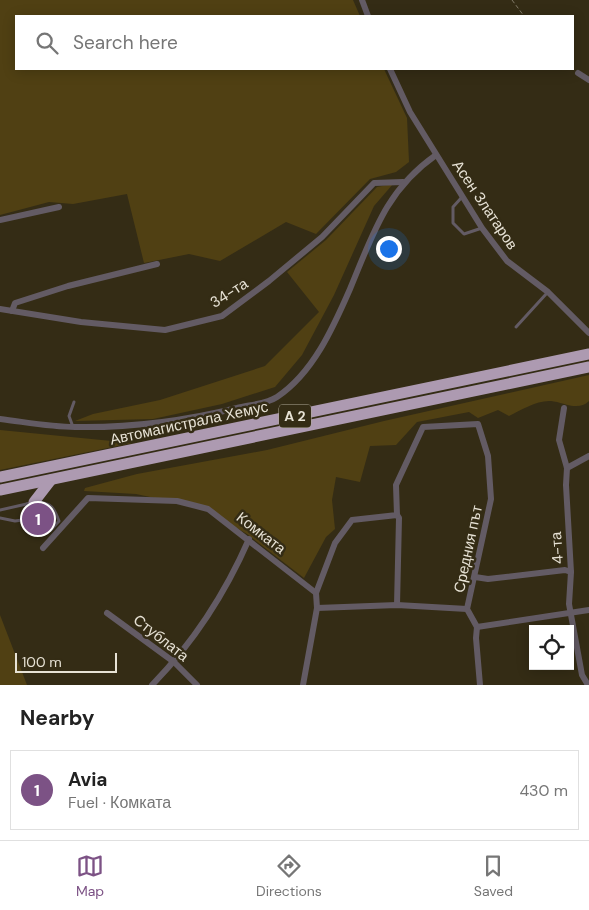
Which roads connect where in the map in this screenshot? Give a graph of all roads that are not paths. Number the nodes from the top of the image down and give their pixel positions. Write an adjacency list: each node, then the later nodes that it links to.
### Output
1 (362, 0): 2 (street)
2 (368, 15)
3 (390, 70): 6 (street, Асен Златаров)
4 (578, 73): 5 (street)
5 (589, 80)
6 (436, 155): 7 (street); 8 (street, Асен Златаров)
7 (403, 182): 15 (street, 34-та); 23 (street)
8 (464, 195): 11 (street, Асен Златаров); 11 (lane)
9 (59, 207): 10 (street)
10 (0, 220)
11 (482, 228): 13 (street, Асен Златаров)
12 (157, 264): 15 (street)
13 (548, 292): 16 (lane); 17 (street, Асен Златаров)
14 (0, 309): 15 (street, 34-та)
15 (12, 311)
16 (516, 327)
17 (589, 333)
18 (589, 354): 26 (highway, Автомагистрала Хемус / A 2)
19 (589, 367): 27 (highway, Автомагистрала Хемус / A 2)
20 (74, 402): 23 (lane)
21 (564, 408): 25 (street, 4-та)
22 (0, 419): 23 (street)
23 (73, 427)
24 (589, 456): 25 (street)
25 (567, 468): 37 (street, 4-та)
26 (0, 478)
27 (51, 480): 28 (highway, Автомагистрала Хемус / A 2); 29 (highway)
28 (0, 490)
29 (30, 503): 30 (lane); 33 (lane); 34 (lane)
30 (0, 510)
31 (397, 515): 38 (street, Средния път); 39 (street); 40 (street)
32 (0, 518): 33 (lane)
33 (30, 519): 34 (lane)
34 (61, 523): 35 (street, Комката); 36 (street, Комката)
35 (249, 539): 39 (street, Комката); 47 (street)
36 (43, 548)
37 (571, 572): 38 (street); 45 (street, 4-та)
38 (475, 577): 42 (street, Средния път)
39 (316, 593): 41 (street)
40 (398, 604): 41 (street); 42 (street)
41 (316, 608): 50 (street)
42 (467, 608): 46 (street, Средния път)
43 (589, 610): 45 (street)
44 (107, 613): 47 (street, Стублата)
45 (571, 614): 46 (street); 52 (street, 4-та)
46 (477, 627): 51 (street, Средния път)
47 (174, 662): 48 (street); 49 (street, Стублата)
48 (152, 685)
49 (197, 685)
50 (302, 685)
51 (480, 685)
52 (588, 685)

